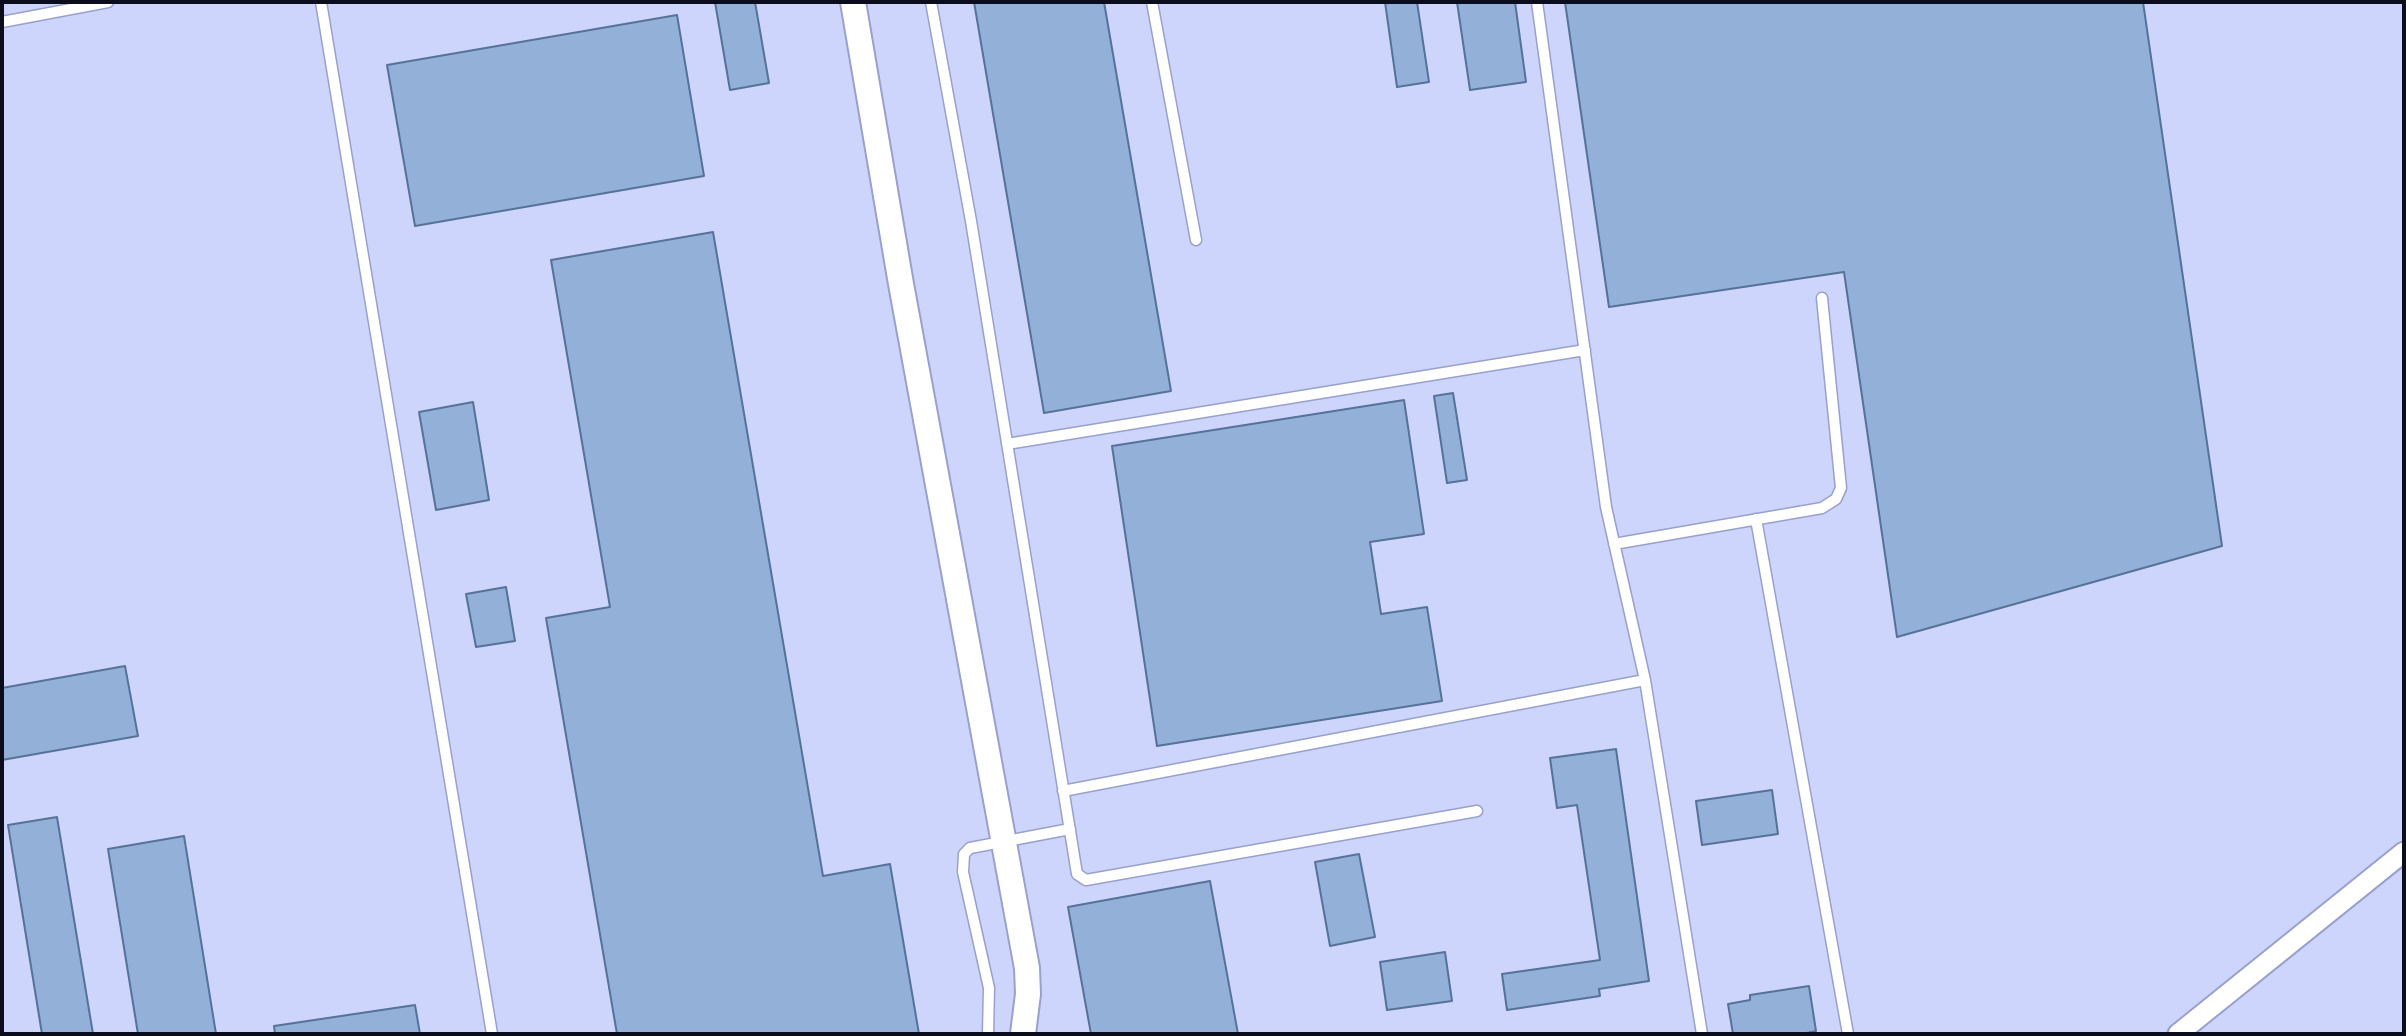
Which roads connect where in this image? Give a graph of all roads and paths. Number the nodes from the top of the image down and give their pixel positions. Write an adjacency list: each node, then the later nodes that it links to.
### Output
1 (108, 2): 7 (lane)
2 (321, 2): 20 (lane)
3 (853, 2): 18 (street)
4 (931, 2): 11 (lane)
5 (1152, 2): 8 (lane)
6 (1537, 2): 10 (lane)
7 (2, 22)
8 (1196, 240)
9 (1822, 298): 12 (lane)
10 (1585, 350): 11 (lane); 13 (lane)
11 (1007, 444): 15 (lane)
12 (1756, 519): 13 (lane); 24 (lane)
13 (1614, 544): 14 (lane)
14 (1645, 680): 15 (lane); 23 (lane)
15 (1063, 791): 17 (lane)
16 (1477, 811): 17 (lane)
17 (1070, 829): 18 (lane)
18 (1004, 841): 21 (lane); 22 (street)
19 (2404, 852): 25 (street)
20 (492, 1034)
21 (988, 1034)
22 (1023, 1034)
23 (1702, 1034)
24 (1848, 1034)
25 (2178, 1034)

